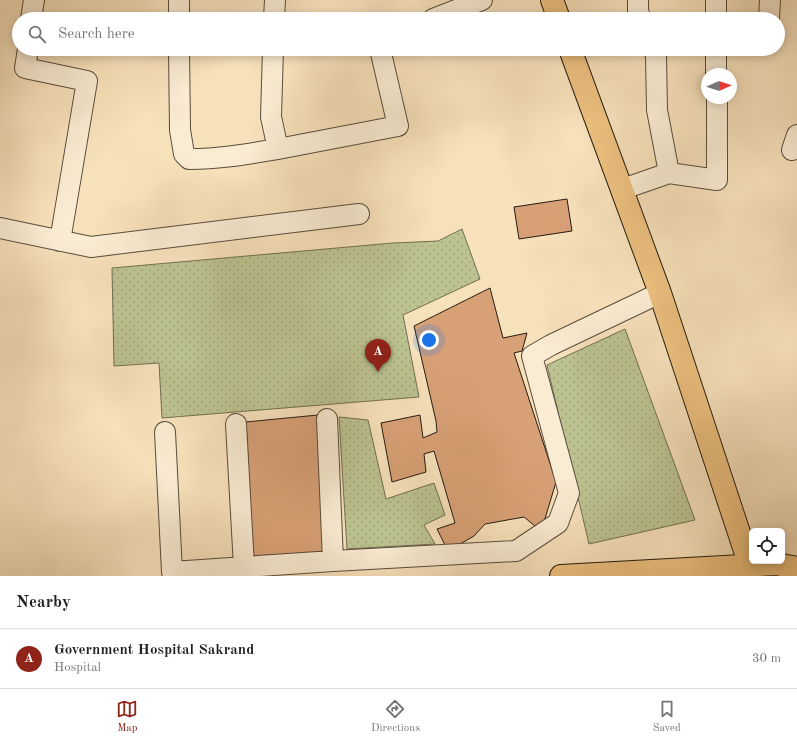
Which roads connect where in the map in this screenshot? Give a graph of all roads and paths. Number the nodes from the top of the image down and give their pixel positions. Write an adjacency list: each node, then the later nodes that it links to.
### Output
1 (34, 0): 8 (street)
2 (179, 0): 9 (street)
3 (275, 0): 10 (street)
4 (482, 0): 11 (street)
5 (552, 0): 12 (main road)
6 (638, 0): 13 (street)
7 (716, 0): 14 (street)
8 (33, 12)
9 (179, 12)
10 (274, 12)
11 (451, 12)
12 (556, 12)
13 (638, 12)
14 (716, 12)
15 (27, 56): 29 (street)
16 (179, 56): 24 (street)
17 (273, 56): 24 (street)
18 (382, 56): 24 (street)
19 (573, 56): 26 (main road)
20 (656, 56): 25 (street)
21 (716, 56): 22 (street)
22 (716, 68)
23 (717, 104): 25 (street)
24 (278, 149)
25 (669, 173): 26 (street)
26 (622, 189): 30 (main road)
27 (359, 214): 29 (street)
28 (0, 228): 29 (street)
29 (60, 240)
30 (660, 293): 34 (street); 35 (main road)
31 (327, 419): 34 (street)
32 (236, 424): 36 (street)
33 (165, 432): 36 (street)
34 (333, 561): 36 (street)
35 (750, 566): 37 (main road); 38 (main road)
36 (244, 567)
37 (796, 567)
38 (561, 576)

